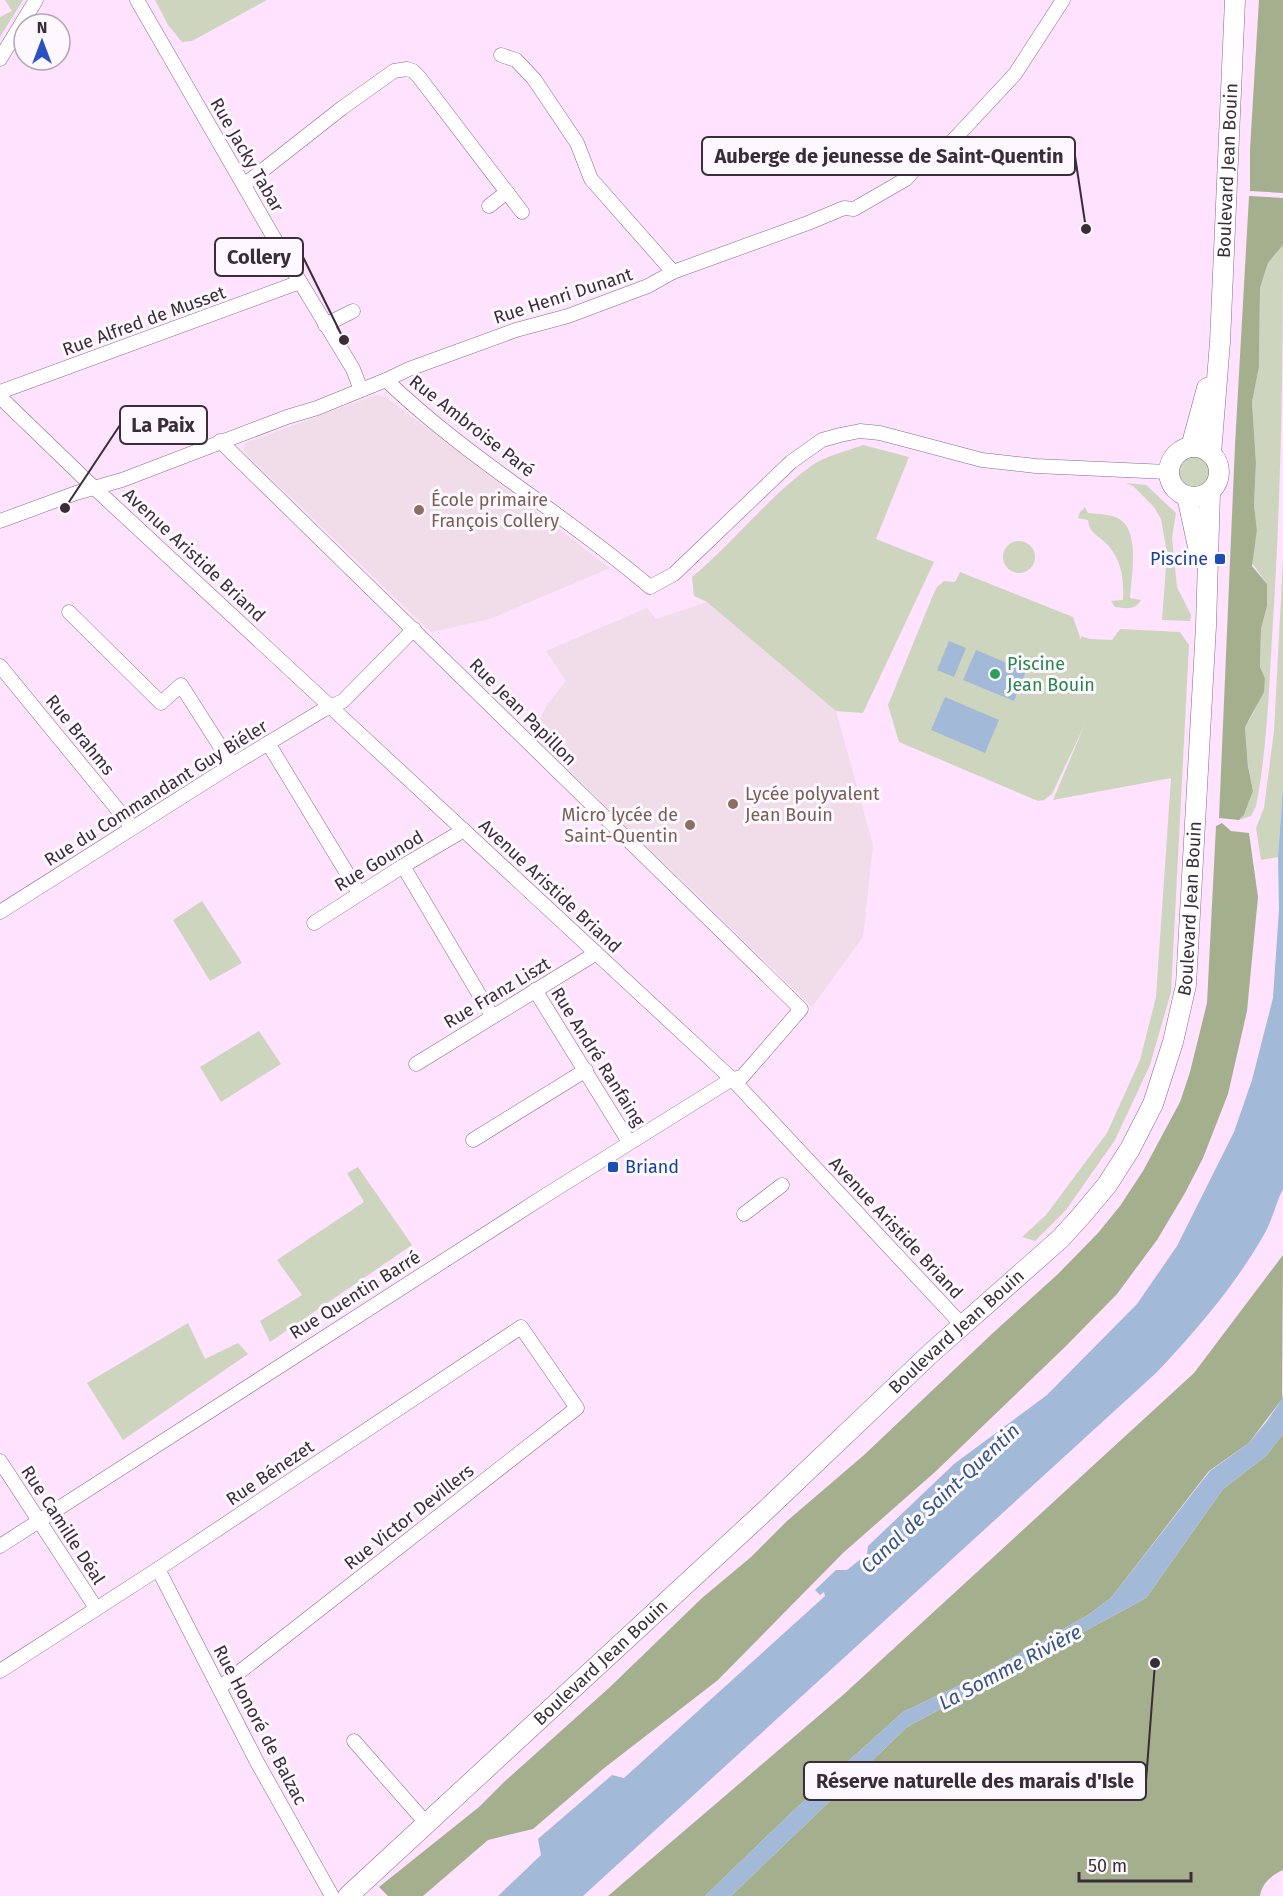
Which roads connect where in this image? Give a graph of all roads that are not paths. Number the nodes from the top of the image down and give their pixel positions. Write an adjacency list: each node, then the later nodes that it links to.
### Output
1 (36, 0): 6 (street)
2 (137, 0): 7 (street, Rue Jacky Tabar)
3 (1063, 0): 11 (street, Rue Henri Dunant)
4 (1235, 0): 15 (street, Boulevard Jean Bouin)
5 (501, 56): 11 (street)
6 (0, 59)
7 (244, 185): 8 (street); 12 (street, Rue Jacky Tabar)
8 (507, 192): 9 (street); 10 (street)
9 (489, 206)
10 (522, 212)
11 (674, 272): 16 (street, Rue Henri Dunant)
12 (300, 282): 14 (street, Rue Jacky Tabar); 18 (street, Rue Alfred de Musset)
13 (353, 311): 14 (street)
14 (325, 325): 17 (street, Rue Jacky Tabar)
15 (1220, 342): 21 (street, Boulevard Jean Bouin); 22 (street, Boulevard Jean Bouin)
16 (386, 380): 17 (street, Rue Henri Dunant); 23 (street, Rue Ambroise Paré)
17 (361, 390): 20 (street, Rue Henri Dunant)
18 (0, 392)
19 (0, 397): 24 (street, Avenue Aristide Briand)
20 (220, 441): 24 (street, Rue Henri Dunant); 30 (street, Rue Jean Papillon)
21 (1191, 447): 22 (street); 23 (street)
22 (1211, 454): 25 (street)
23 (1168, 472): 26 (street)
24 (97, 488): 27 (street, Rue Henri Dunant); 32 (street, Avenue Aristide Briand)
25 (1210, 492): 26 (street); 28 (street, Boulevard Jean Bouin)
26 (1187, 496): 28 (street, Boulevard Jean Bouin)
27 (0, 521)
28 (1206, 582): 52 (street, Boulevard Jean Bouin)
29 (69, 612): 34 (street)
30 (414, 629): 32 (street, Rue du Commandant Guy Biéler); 43 (street, Rue Jean Papillon)
31 (0, 666): 35 (street, Rue Brahms)
32 (332, 706): 33 (street, Rue du Commandant Guy Biéler); 36 (street, Avenue Aristide Briand)
33 (268, 743): 34 (street, Rue du Commandant Guy Biéler); 38 (street)
34 (232, 765): 35 (street, Rue du Commandant Guy Biéler)
35 (132, 827): 39 (street, Rue du Commandant Guy Biéler)
36 (464, 830): 37 (street, Rue Gounod); 41 (street, Avenue Aristide Briand)
37 (403, 866): 38 (street, Rue Gounod); 44 (street)
38 (359, 893): 40 (street, Rue Gounod)
39 (0, 912)
40 (314, 923)
41 (595, 952): 42 (street, Rue Franz Liszt); 47 (street, Avenue Aristide Briand)
42 (535, 990): 44 (street, Rue Franz Liszt); 46 (street, Rue André Ranfaing)
43 (801, 1009): 47 (street, Rue Quentin Barré)
44 (492, 1016): 45 (street, Rue Franz Liszt)
45 (416, 1064)
46 (586, 1070): 48 (street); 49 (street, Rue André Ranfaing)
47 (732, 1079): 49 (street, Rue Quentin Barré); 52 (street, Avenue Aristide Briand)
48 (472, 1140)
49 (629, 1143): 55 (street, Rue Quentin Barré)
50 (782, 1185): 51 (street)
51 (744, 1214)
52 (963, 1326): 62 (street, Boulevard Jean Bouin)
53 (546, 1363): 57 (street, Rue Bénezet); 60 (street, Rue Victor Devillers)
54 (0, 1461): 55 (street, Rue Camille Déal)
55 (39, 1520): 56 (street, Rue Quentin Barré); 58 (street, Rue Camille Déal)
56 (0, 1546)
57 (159, 1569): 58 (street, Rue Bénezet); 60 (street, Rue Honoré de Balzac)
58 (96, 1608): 59 (street, Rue Bénezet)
59 (0, 1671)
60 (219, 1688): 63 (street, Rue Honoré de Balzac)
61 (354, 1741): 62 (street)
62 (426, 1823): 64 (street, Boulevard Jean Bouin)
63 (332, 1896)
64 (348, 1896)

